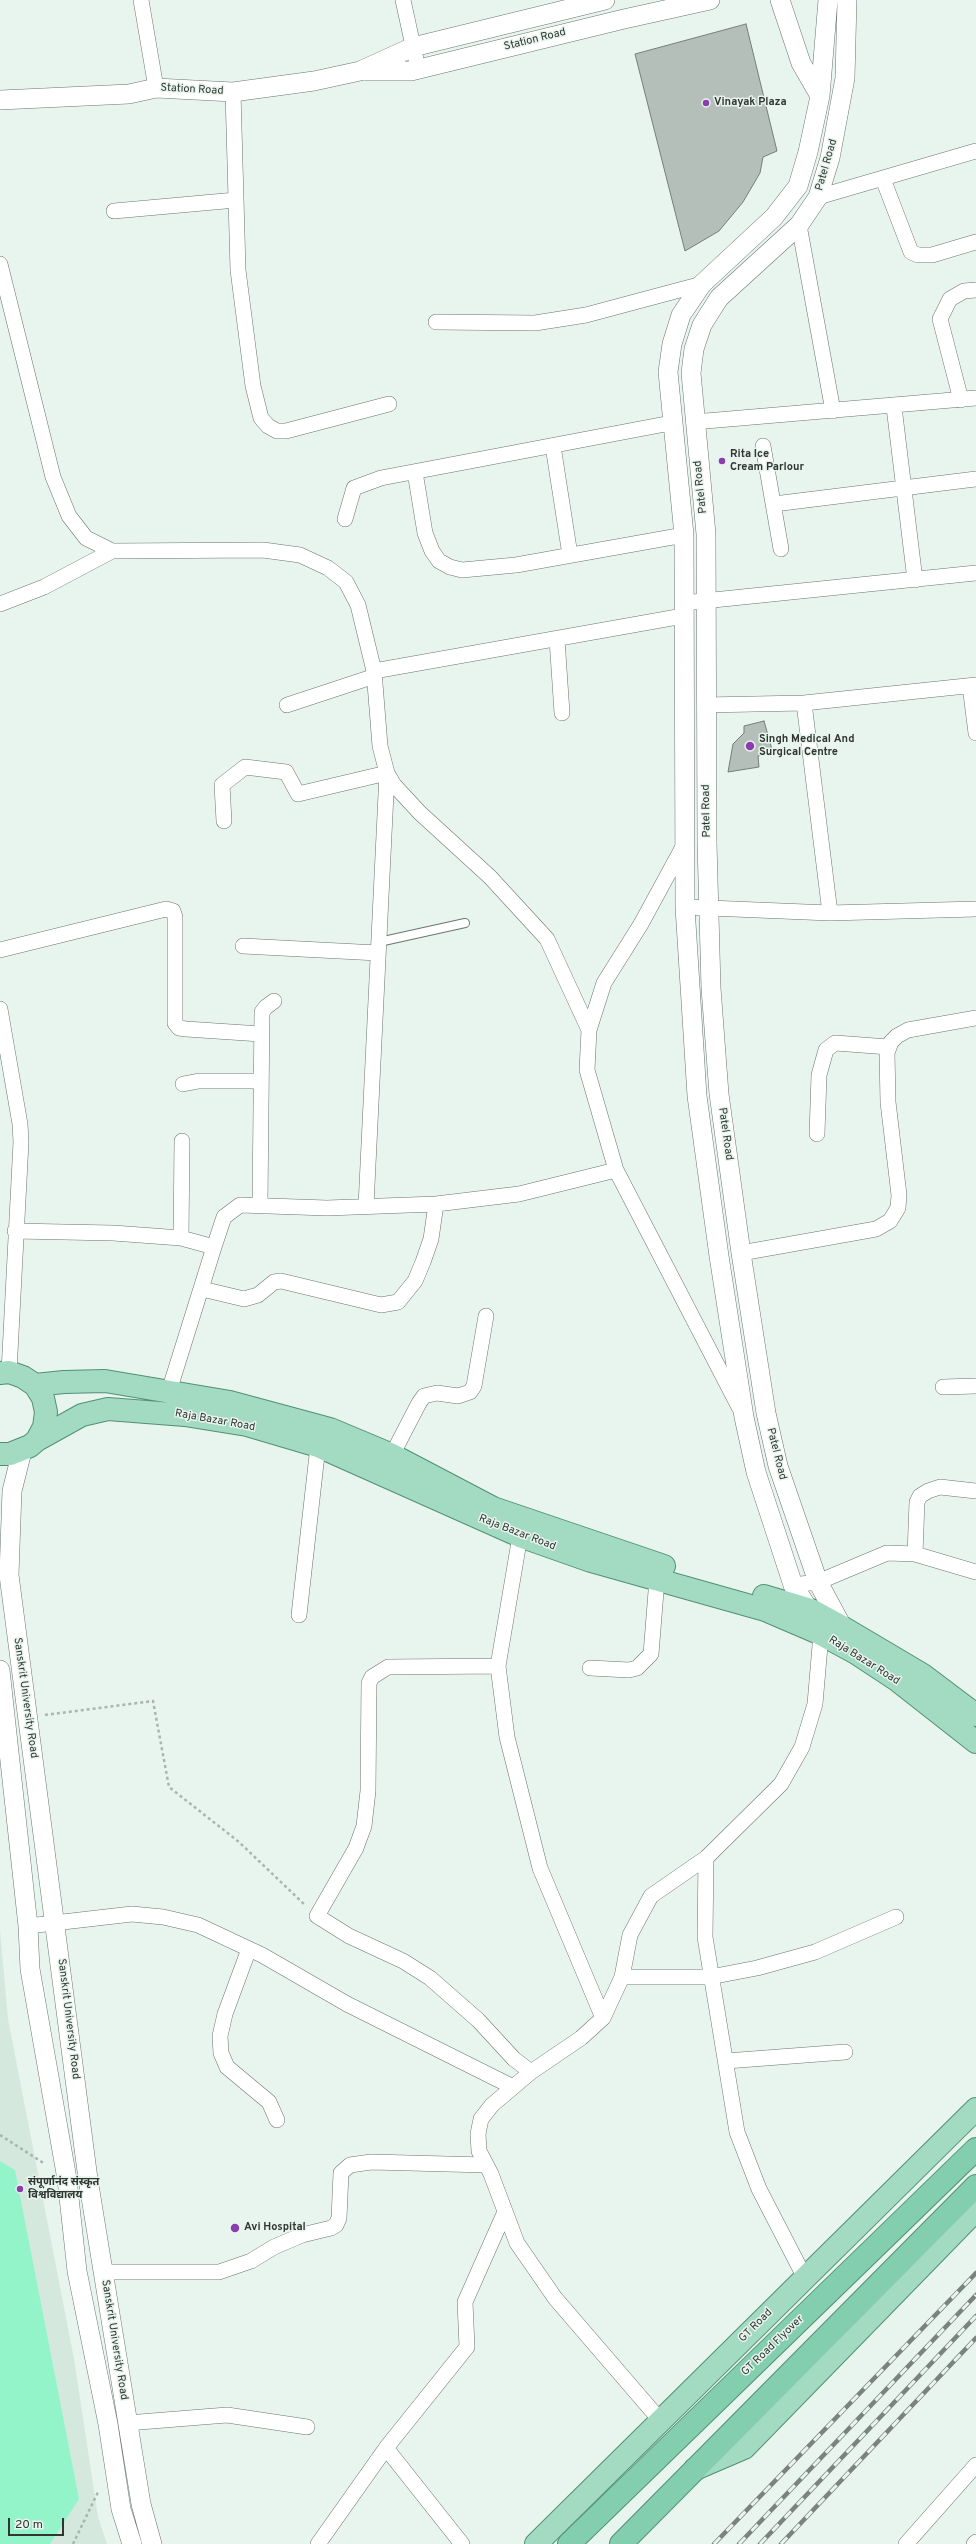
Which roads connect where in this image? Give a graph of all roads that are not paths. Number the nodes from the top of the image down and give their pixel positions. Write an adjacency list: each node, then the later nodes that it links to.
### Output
1 (141, 0): 11 (street)
2 (403, 0): 8 (street)
3 (606, 0): 8 (street, Station Road)
4 (710, 0): 9 (street, Station Road)
5 (780, 0): 13 (street)
6 (828, 0): 13 (street, Patel Road)
7 (847, 0): 17 (street, Patel Road)
8 (413, 47): 9 (street); 10 (street, Station Road)
9 (418, 69): 10 (street, Station Road)
10 (360, 71): 12 (street, Station Road)
11 (156, 88): 12 (street, Station Road); 14 (street, Station Road)
12 (233, 92): 18 (street)
13 (820, 96): 23 (street, Patel Road)
14 (0, 100)
15 (976, 151): 16 (street)
16 (883, 179): 17 (street); 21 (street)
17 (818, 197): 20 (street, Patel Road)
18 (236, 200): 19 (street); 28 (street)
19 (114, 211)
20 (799, 225): 30 (street); 31 (street, Patel Road)
21 (976, 242)
22 (0, 264): 42 (street)
23 (702, 284): 25 (street); 32 (street, Patel Road)
24 (976, 290): 27 (street)
25 (436, 322)
26 (976, 398): 27 (street)
27 (961, 400): 29 (street)
28 (390, 404)
29 (894, 407): 30 (street); 37 (street)
30 (833, 411): 31 (street)
31 (694, 422): 46 (street, Patel Road)
32 (672, 424): 33 (street); 40 (street, Patel Road)
33 (553, 446): 35 (street); 43 (street)
34 (763, 446): 38 (street)
35 (415, 472): 39 (street); 43 (street)
36 (976, 479): 37 (street)
37 (902, 488): 38 (street); 45 (street)
38 (774, 504): 41 (street)
39 (345, 519)
40 (684, 535): 43 (street); 48 (street, Patel Road)
41 (781, 549)
42 (112, 551): 47 (street); 50 (street)
43 (570, 555)
44 (976, 573): 45 (street)
45 (915, 580): 46 (street)
46 (708, 600): 48 (street); 54 (street, Patel Road)
47 (0, 604)
48 (684, 609): 49 (street); 59 (street, Patel Road)
49 (557, 639): 50 (street); 55 (street)
50 (374, 674): 53 (street); 57 (street)
51 (973, 685): 52 (street); 56 (street)
52 (804, 703): 54 (street); 63 (street)
53 (287, 705)
54 (706, 706): 61 (street, Patel Road)
55 (562, 713)
56 (976, 733)
57 (387, 773): 58 (street); 66 (street); 71 (street)
58 (224, 820)
59 (685, 843): 60 (street, Patel Road); 71 (street)
60 (685, 907): 61 (street); 93 (street, Patel Road)
61 (710, 908): 63 (street); 85 (street, Patel Road)
62 (976, 909): 63 (street)
63 (830, 913)
64 (466, 923): 66 (lane)
65 (243, 946): 66 (street)
66 (378, 948): 81 (street)
67 (0, 950): 72 (street)
68 (274, 1001): 72 (street)
69 (0, 1009): 82 (street)
70 (976, 1018): 73 (street)
71 (589, 1030): 78 (street)
72 (262, 1034): 74 (street)
73 (889, 1047): 76 (street); 85 (street)
74 (260, 1081): 75 (street); 79 (street)
75 (183, 1084)
76 (817, 1134)
77 (182, 1141): 83 (street)
78 (616, 1170): 80 (street); 93 (street)
79 (260, 1204): 81 (street); 84 (street)
80 (436, 1204): 81 (street); 86 (street)
81 (366, 1206)
82 (15, 1231): 83 (street); 88 (street)
83 (181, 1238): 84 (street)
84 (214, 1247): 86 (street)
85 (741, 1253): 104 (street, Patel Road)
86 (202, 1289): 92 (street)
87 (486, 1316): 97 (street)
88 (5, 1373): 89 (main road)
89 (35, 1385): 92 (main road, Raja Bazar Road); 94 (main road)
90 (976, 1386): 91 (street)
91 (943, 1387)
92 (169, 1391): 97 (main road, Raja Bazar Road)
93 (744, 1417): 105 (street, Patel Road)
94 (29, 1446): 95 (main road, Raja Bazar Road); 96 (main road); 99 (street, Sanskrit University Road)
95 (318, 1446): 100 (main road, Raja Bazar Road); 107 (street)
96 (0, 1454)
97 (392, 1455): 106 (main road, Raja Bazar Road)
98 (976, 1491): 101 (street)
99 (8, 1494): 118 (street, Sanskrit University Road)
100 (520, 1536): 103 (main road, Raja Bazar Road); 111 (street)
101 (915, 1554): 102 (street); 104 (street)
102 (976, 1572)
103 (657, 1579): 109 (main road, Raja Bazar Road); 112 (street)
104 (818, 1582): 105 (street); 108 (street, Patel Road)
105 (792, 1585): 106 (street, Patel Road)
106 (811, 1610): 108 (main road, Raja Bazar Road); 109 (street, Patel Road)
107 (299, 1615)
108 (842, 1626): 110 (street, Patel Road); 114 (main road, Raja Bazar Road)
109 (821, 1634): 110 (main road, Raja Bazar Road); 116 (street)
110 (856, 1652): 115 (main road, Raja Bazar Road)
111 (498, 1666): 123 (street); 126 (street)
112 (590, 1668)
113 (0, 1670): 119 (street, Sanskrit University Road)
114 (976, 1715)
115 (976, 1742)
116 (706, 1858): 121 (street); 122 (street)
117 (896, 1917): 122 (street)
118 (54, 1924): 119 (street); 120 (street); 135 (street, Sanskrit University Road)
119 (28, 1926): 143 (street, Sanskrit University Road)
120 (249, 1949): 127 (street); 129 (street)
121 (622, 1977): 122 (street); 123 (street)
122 (710, 1977): 125 (street)
123 (603, 2018): 126 (street)
124 (845, 2052): 125 (street)
125 (726, 2061): 136 (street)
126 (531, 2072): 127 (street)
127 (513, 2087): 131 (street)
128 (976, 2109): 136 (main road, GT Road)
129 (277, 2120)
130 (976, 2148): 148 (highway, GT Road Flyover)
131 (486, 2165): 134 (street); 135 (street)
132 (976, 2186): 142 (highway)
133 (976, 2210): 142 (main road)
134 (504, 2214): 137 (street); 140 (street)
135 (103, 2272): 138 (street, Sanskrit University Road)
136 (805, 2278): 137 (main road, GT Road)
137 (660, 2420): 147 (main road, GT Road)
138 (127, 2423): 139 (street); 144 (street, Sanskrit University Road)
139 (307, 2427)
140 (386, 2448): 145 (street); 146 (street)
141 (976, 2465): 150 (street)
142 (695, 2469): 149 (highway)
143 (132, 2544)
144 (152, 2544)
145 (318, 2544)
146 (462, 2544)
147 (536, 2544)
148 (569, 2544)
149 (621, 2544)
150 (906, 2544)

